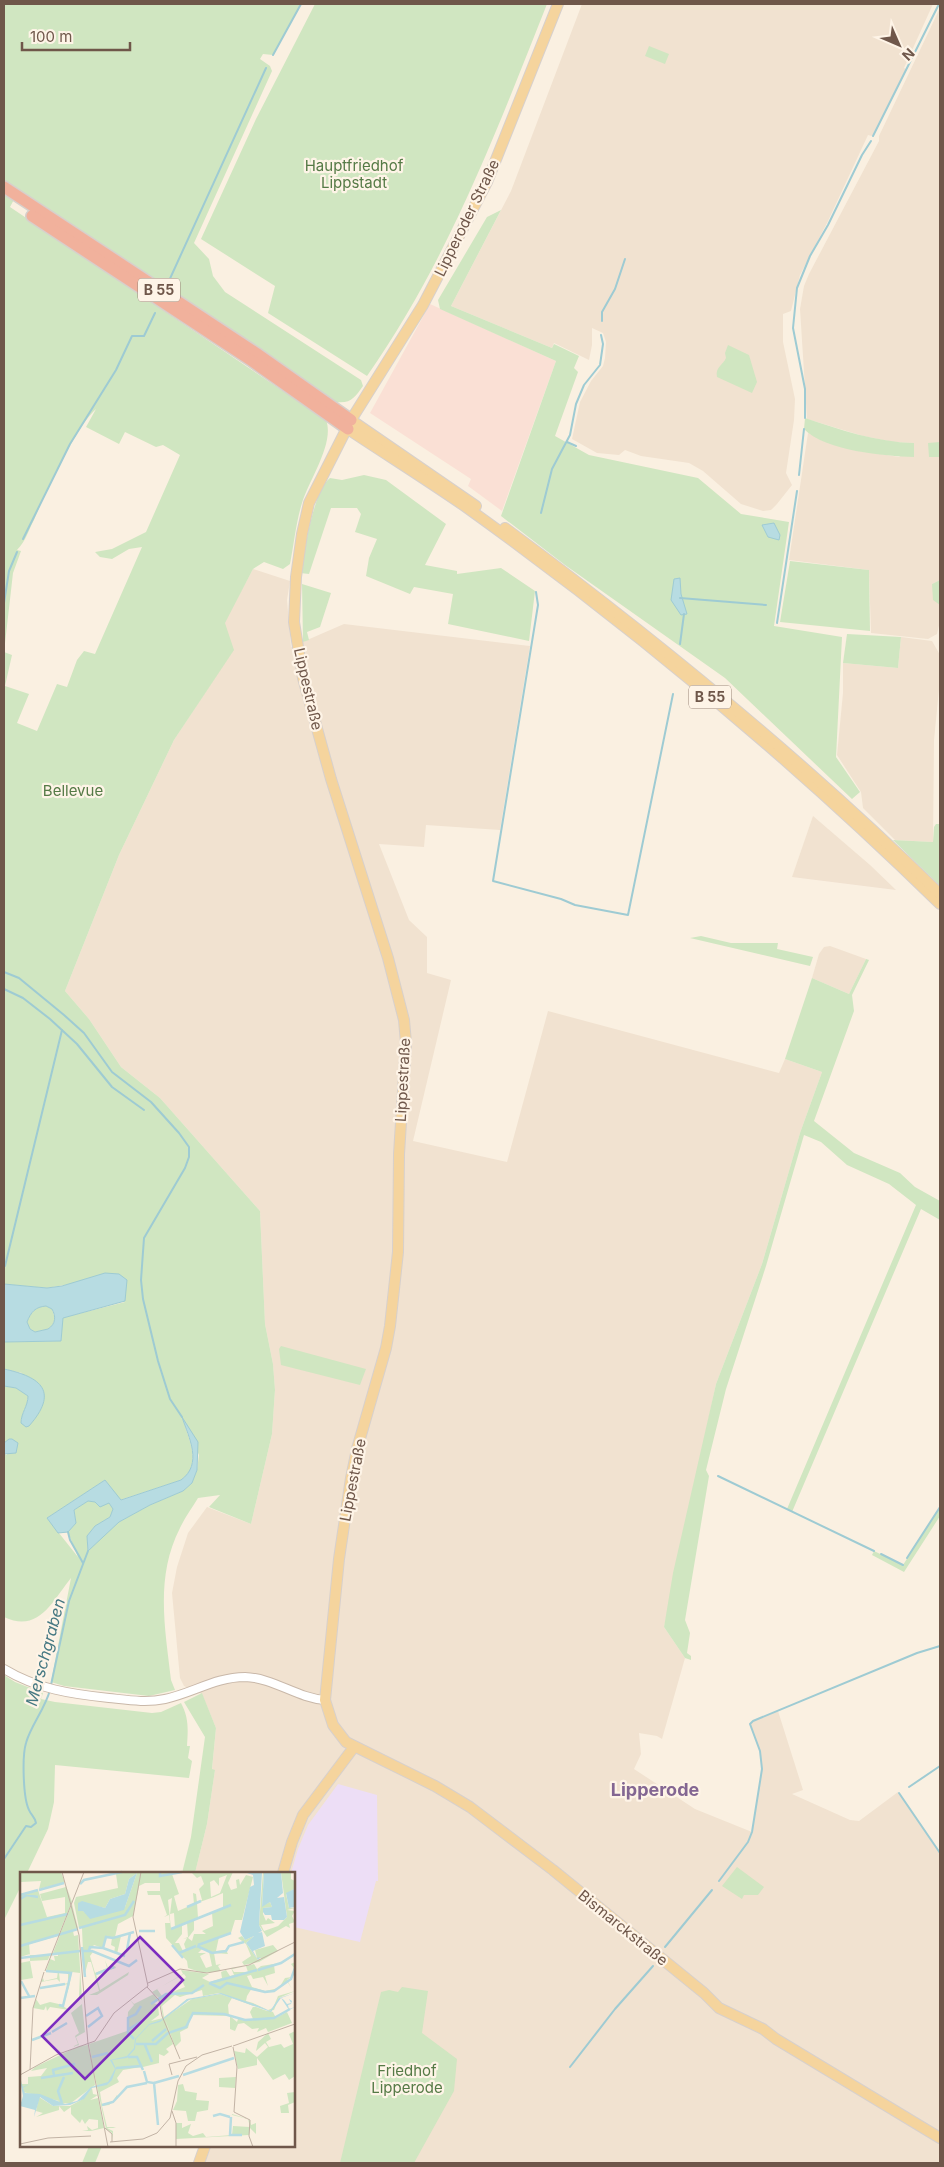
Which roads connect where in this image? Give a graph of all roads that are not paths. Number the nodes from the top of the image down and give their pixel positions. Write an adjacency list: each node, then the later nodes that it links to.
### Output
1 (558, 4): 5 (main road, Lipperoder Straße)
2 (4, 187): 4 (highway, B 55)
3 (4, 196): 4 (highway, B 55)
4 (17, 201): 5 (highway, B 55)
5 (349, 424): 6 (main road, B 55); 7 (main road, B 55); 9 (main road, Lippestraße)
6 (940, 894)
7 (940, 904)
8 (4, 1669): 9 (street)
9 (325, 1700): 10 (main road, Bismarckstraße)
10 (354, 1748): 11 (main road); 12 (main road, Bismarckstraße)
11 (283, 1872)
12 (940, 2138)
13 (205, 2147): 14 (main road)
14 (199, 2163)

